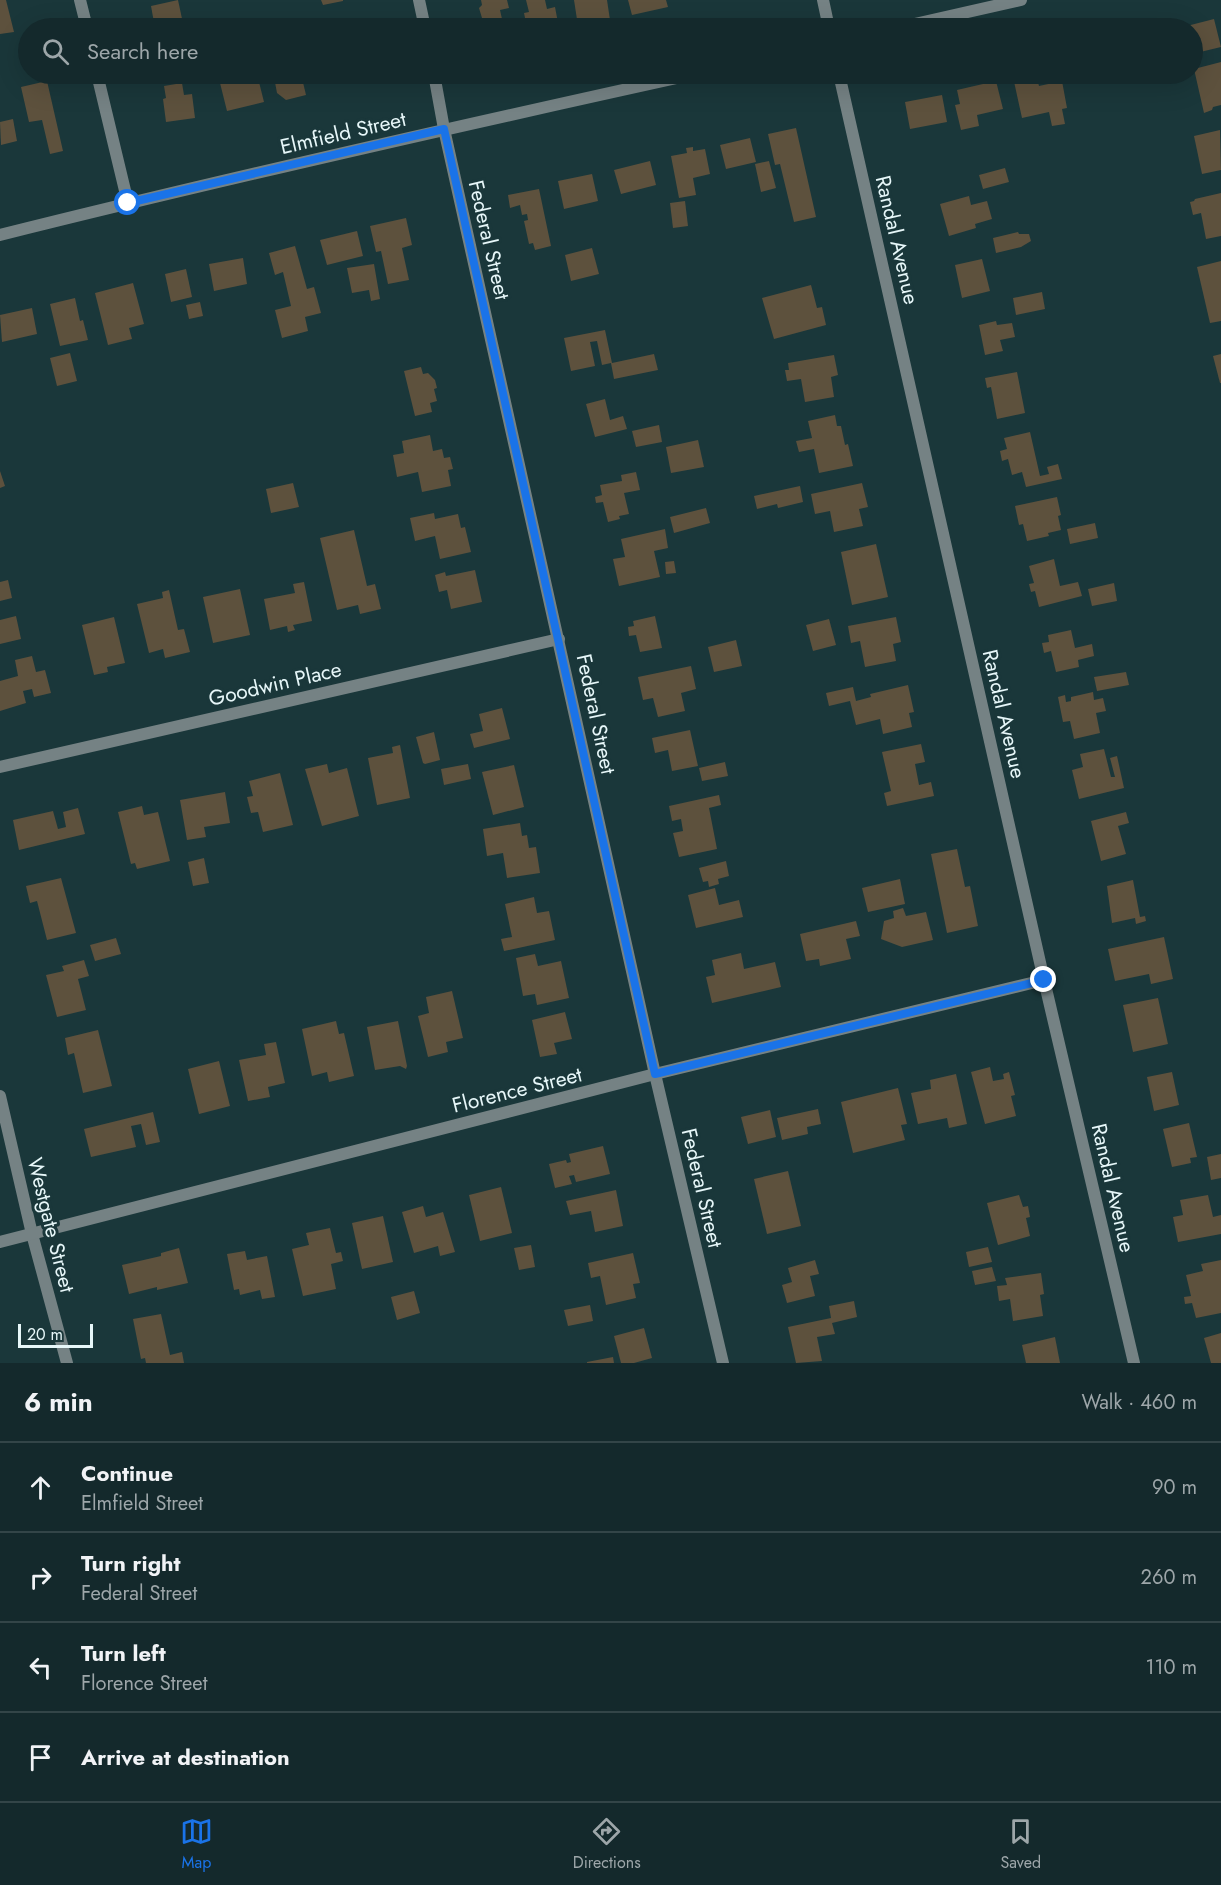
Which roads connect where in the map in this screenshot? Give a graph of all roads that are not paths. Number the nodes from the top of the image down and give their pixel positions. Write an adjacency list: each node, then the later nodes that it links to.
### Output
1 (80, 0): 5 (street)
2 (419, 0): 6 (street)
3 (824, 0): 7 (street)
4 (1021, 0): 8 (street)
5 (84, 18)
6 (423, 18)
7 (827, 18)
8 (941, 18)
9 (99, 84): 14 (street)
10 (436, 84): 13 (street, Federal Street)
11 (649, 84): 13 (street, Elmfield Street)
12 (841, 84): 18 (street, Randal Avenue)
13 (444, 129): 14 (street, Elmfield Street); 16 (street, Federal Street)
14 (128, 203): 15 (street, Elmfield Street)
15 (0, 235)
16 (559, 639): 17 (street, Goodwin Place); 19 (street, Federal Street)
17 (0, 767)
18 (1044, 980): 19 (street, Florence Street); 25 (street, Randal Avenue)
19 (655, 1074): 21 (street, Florence Street); 24 (street, Federal Street)
20 (0, 1096): 21 (street, Westgate Street)
21 (32, 1234): 22 (street, Florence Street); 23 (street, Westgate Street)
22 (0, 1242)
23 (67, 1363)
24 (723, 1363)
25 (1134, 1363)

